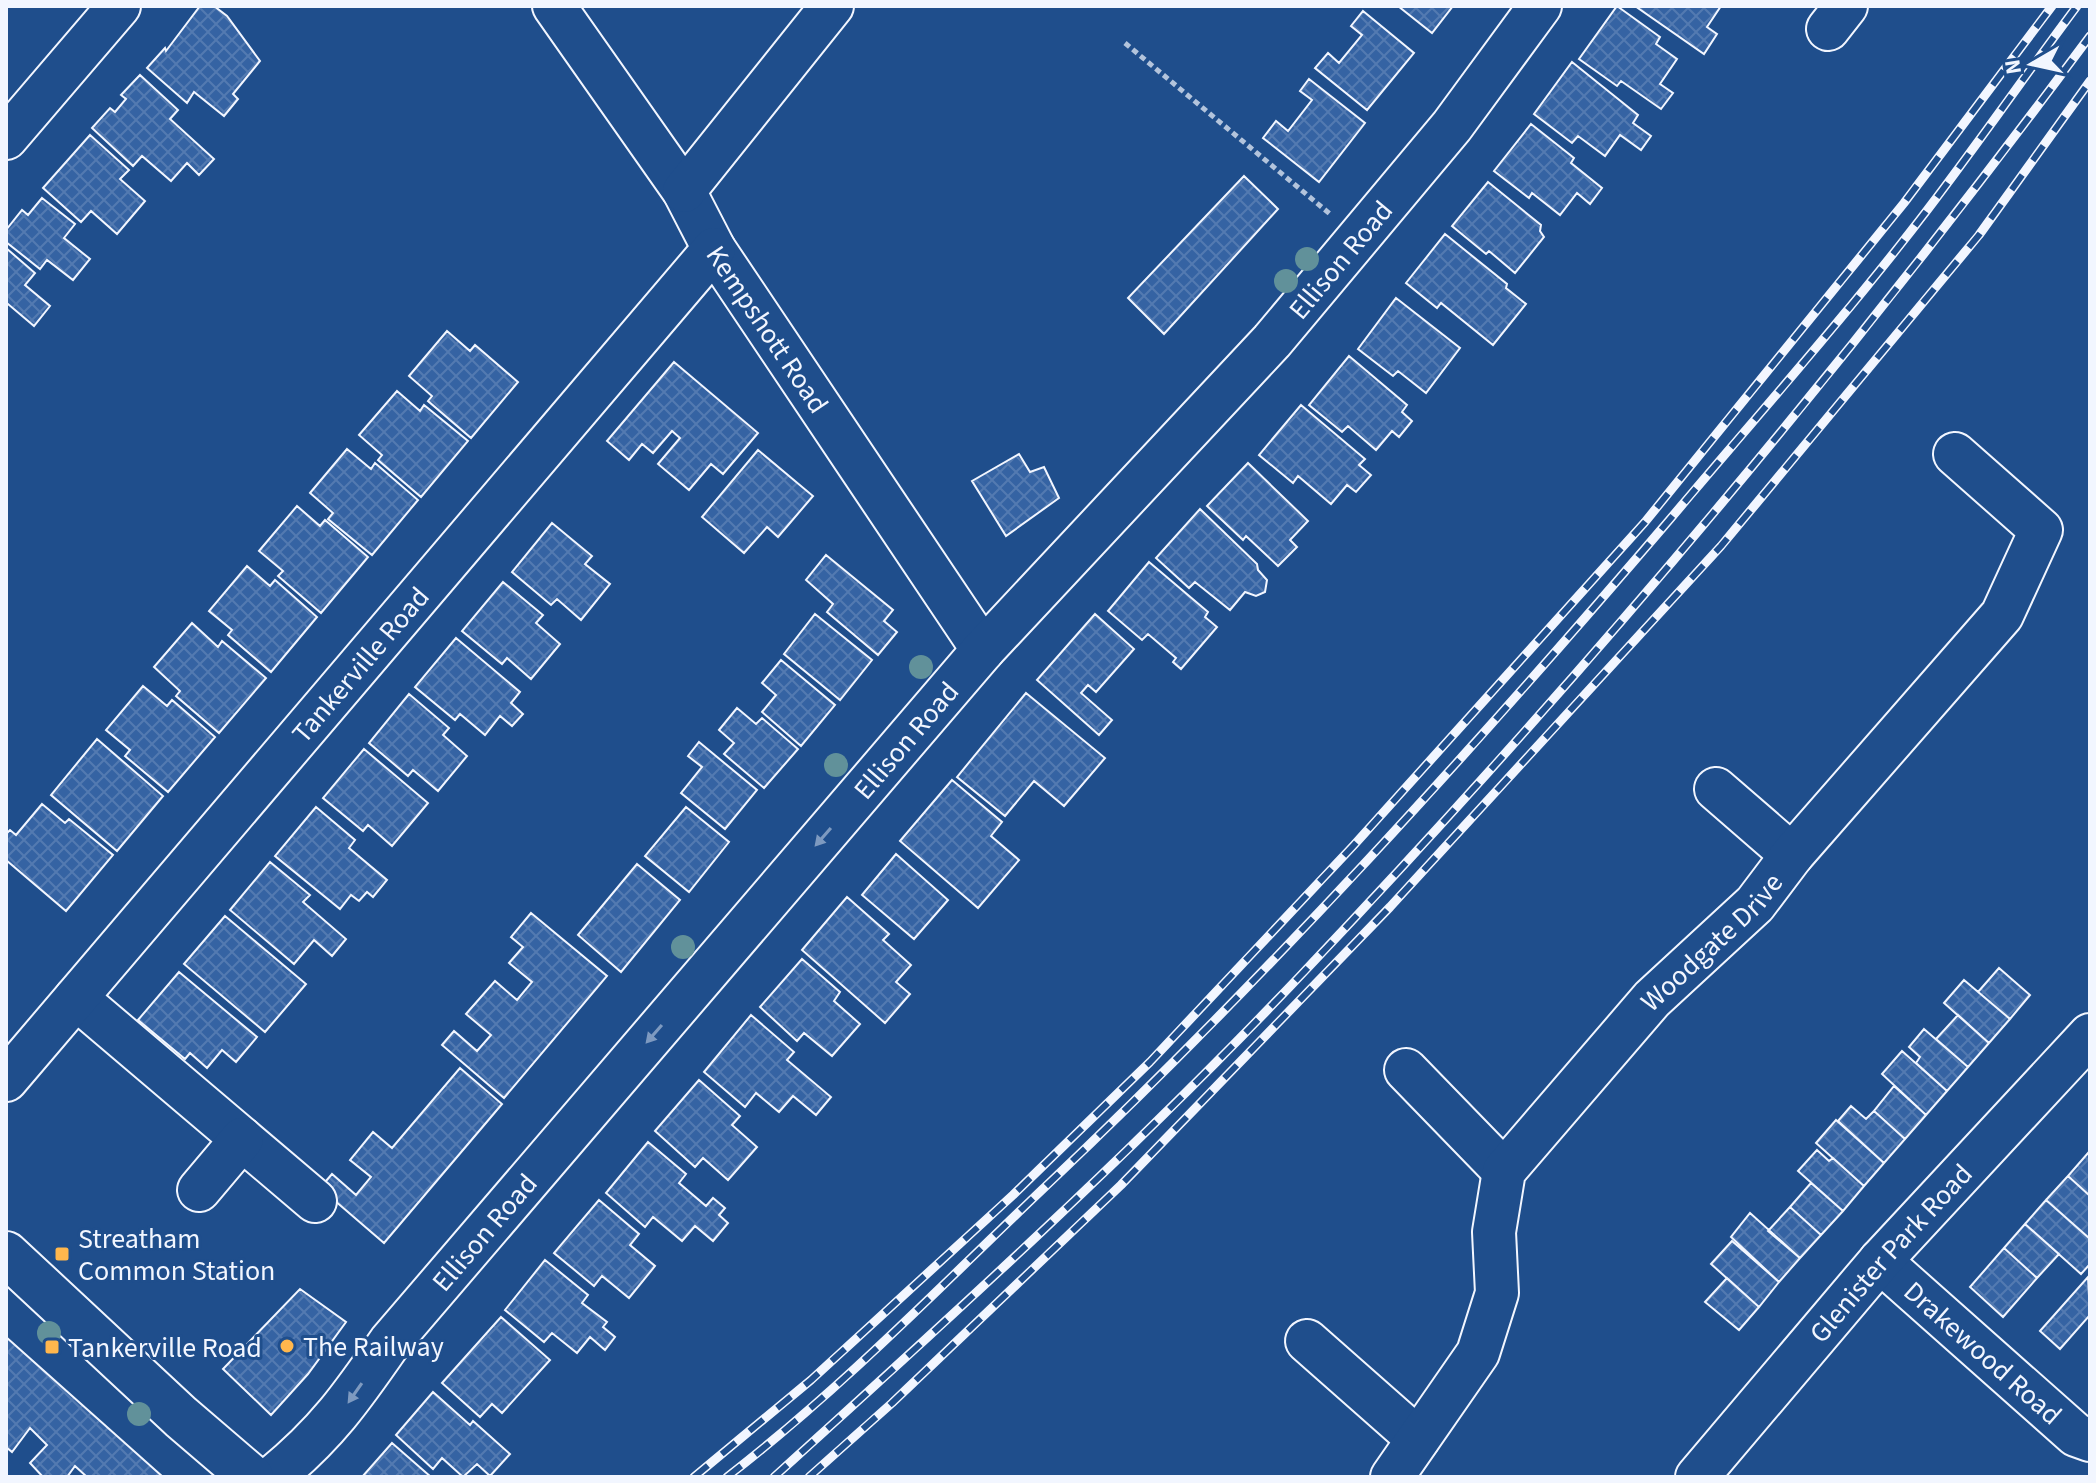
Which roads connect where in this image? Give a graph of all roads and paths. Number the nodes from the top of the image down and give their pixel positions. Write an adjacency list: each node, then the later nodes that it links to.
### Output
1 (119, 6): 6 (street)
2 (554, 6): 7 (street, Kempshott Road)
3 (832, 6): 7 (street)
4 (1540, 6): 11 (street, Ellison Road)
5 (1125, 43): 8 (path)
6 (6, 138)
7 (684, 191): 9 (street, Kempshott Road)
8 (1339, 222)
9 (714, 249): 11 (street, Kempshott Road); 14 (street, Tankerville Road)
10 (1955, 454): 13 (street, Woodgate Drive)
11 (983, 650): 28 (street, Ellison Road, one-way to 28)
12 (1716, 789): 13 (street)
13 (1792, 855): 19 (street, Woodgate Drive)
14 (76, 998): 17 (street, Tankerville Road); 18 (street)
15 (2090, 1035): 23 (street, Glenister Park Road)
16 (1406, 1070): 19 (street)
17 (6, 1080)
18 (242, 1139): 20 (street); 21 (street)
19 (1504, 1171): 25 (street)
20 (199, 1190)
21 (315, 1201)
22 (6, 1254): 27 (main road)
23 (1880, 1261): 26 (street, Drakewood Road); 30 (street, Glenister Park Road)
24 (1307, 1341): 25 (street)
25 (1418, 1439): 29 (street)
26 (2090, 1440)
27 (251, 1477)
28 (273, 1477)
29 (1392, 1477)
30 (1697, 1477)

